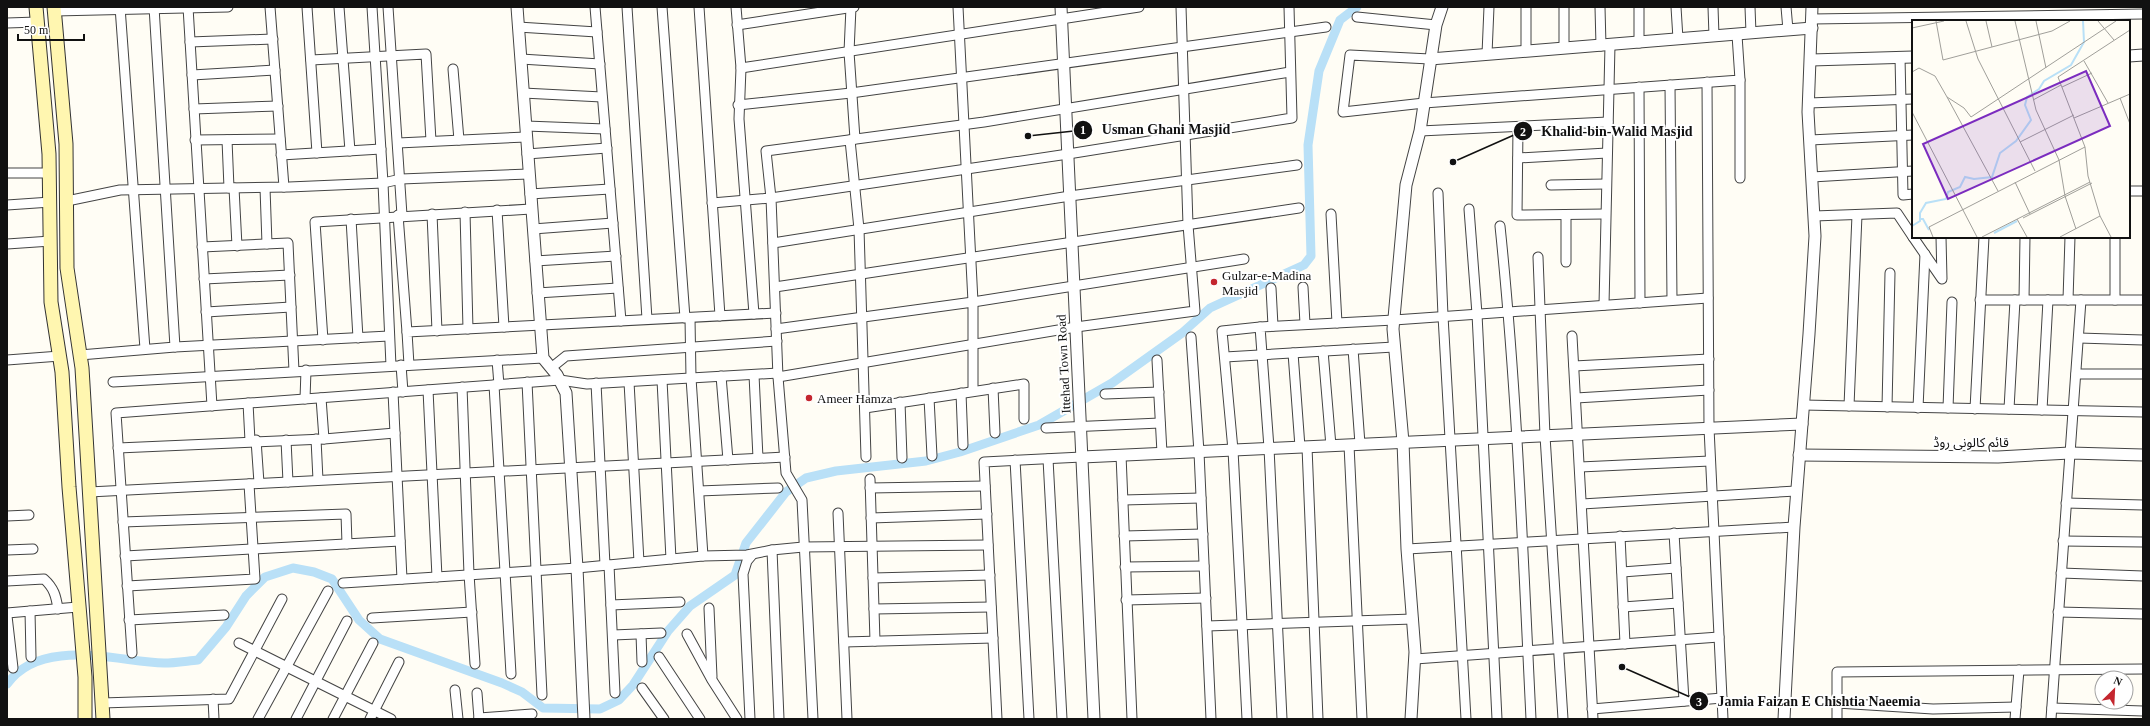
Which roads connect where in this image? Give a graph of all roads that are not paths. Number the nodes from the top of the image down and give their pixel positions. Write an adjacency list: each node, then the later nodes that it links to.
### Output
1 (36, 7): 42 (main road)
2 (188, 7): 3 (street); 33 (street); 58 (street)
3 (228, 7)
4 (270, 7): 56 (street)
5 (307, 7): 75 (street)
6 (339, 7): 72 (street)
7 (372, 7): 69 (street)
8 (388, 7): 67 (street)
9 (516, 7): 47 (street)
10 (595, 7): 50 (street)
11 (627, 7): 237 (street)
12 (662, 7): 236 (street)
13 (699, 7): 160 (street)
14 (736, 7): 45 (street)
15 (852, 7): 45 (street); 64 (street)
16 (958, 7): 53 (street)
17 (1061, 7): 41 (street, Ittehad Town Road)
18 (1139, 7): 41 (street)
19 (1181, 7): 61 (street)
20 (1289, 7): 51 (street)
21 (1442, 7): 46 (street)
22 (1489, 7): 65 (street)
23 (1526, 7): 63 (street)
24 (1564, 7): 62 (street)
25 (1600, 7): 60 (street)
26 (1639, 7): 59 (street)
27 (1676, 7): 57 (street)
28 (1713, 7): 55 (street)
29 (1750, 7): 52 (street)
30 (1786, 7): 49 (street)
31 (1812, 7): 44 (street)
32 (120, 8): 33 (street); 34 (street); 149 (street)
33 (154, 8): 146 (street)
34 (54, 9): 158 (main road)
35 (2025, 11): 36 (street); 39 (street)
36 (2055, 11): 37 (street)
37 (2090, 14): 38 (street)
38 (2143, 14)
39 (1984, 15): 44 (street)
40 (1357, 17): 46 (street)
41 (1061, 20): 53 (street); 78 (street, Ittehad Town Road)
42 (37, 22): 43 (street); 133 (main road)
43 (7, 23)
44 (1812, 24): 49 (street); 76 (street)
45 (737, 25): 79 (street)
46 (1436, 25): 74 (street)
47 (518, 27): 50 (street); 73 (street)
48 (1326, 27): 51 (street)
49 (1788, 30): 52 (street)
50 (597, 32): 77 (street)
51 (1289, 33): 61 (street); 82 (street)
52 (1751, 33): 54 (street)
53 (960, 35): 64 (street); 84 (street)
54 (1737, 35): 55 (street); 85 (street)
55 (1714, 36): 57 (street)
56 (273, 39): 58 (street); 81 (street)
57 (1678, 40): 59 (street)
58 (190, 42): 83 (street)
59 (1639, 43): 60 (street)
60 (1606, 45): 62 (street); 90 (street)
61 (1182, 48): 78 (street); 89 (street)
62 (1564, 48): 63 (street)
63 (1526, 51): 65 (street)
64 (850, 52): 79 (street); 92 (street)
65 (1487, 54): 74 (street)
66 (2143, 55): 68 (street)
67 (392, 56): 69 (street); 117 (street); 118 (street)
68 (2130, 56)
69 (375, 57): 72 (street); 120 (street)
70 (1900, 57): 71 (street); 76 (street); 94 (street)
71 (1912, 57)
72 (343, 58): 75 (street); 121 (street)
73 (521, 59): 77 (street); 91 (street)
74 (1430, 59): 96 (street); 96 (street)
75 (311, 60): 122 (street)
76 (1811, 60): 97 (street)
77 (600, 64): 93 (street)
78 (1063, 65): 84 (street); 100 (street, Ittehad Town Road)
79 (741, 68): 98 (street)
80 (453, 69): 114 (street)
81 (275, 70): 83 (street); 99 (street)
82 (1290, 72): 89 (street); 109 (street)
83 (192, 75): 101 (street)
84 (962, 78): 92 (street); 103 (street)
85 (1740, 80): 86 (street); 136 (street)
86 (1707, 82): 87 (street); 214 (street)
87 (1670, 85): 88 (street); 215 (street)
88 (1639, 87): 90 (street); 224 (street)
89 (1184, 89): 100 (street); 109 (street)
90 (1609, 90): 96 (street); 102 (street)
91 (523, 93): 93 (street); 106 (street)
92 (851, 94): 98 (street); 115 (street)
93 (602, 97): 105 (street)
94 (1901, 99): 95 (street); 97 (street); 110 (street)
95 (1912, 99)
96 (1424, 103): 107 (street)
97 (1809, 103): 116 (street)
98 (738, 105): 157 (street)
99 (278, 106): 101 (street); 111 (street)
100 (1065, 108): 103 (street); 125 (street, Ittehad Town Road)
101 (194, 109): 112 (street)
102 (1608, 122): 104 (street); 123 (street)
103 (965, 125): 115 (street); 129 (street)
104 (1518, 127): 107 (street); 127 (street)
105 (605, 129): 106 (street); 119 (street)
106 (526, 131): 114 (street); 124 (street)
107 (1420, 131): 240 (street)
108 (1912, 134): 110 (street)
109 (1185, 135): 125 (street); 138 (street)
110 (1902, 135): 116 (street); 131 (street)
111 (280, 139): 113 (street); 126 (street)
112 (195, 140): 113 (street); 147 (street)
113 (227, 140): 144 (street)
114 (459, 140): 117 (street)
115 (853, 140): 141 (street); 156 (street)
116 (1810, 140): 135 (street)
117 (431, 141): 118 (street)
118 (398, 142): 137 (street)
119 (607, 148): 124 (street); 148 (street)
120 (381, 149): 121 (street); 139 (street)
121 (350, 151): 122 (street)
122 (317, 153): 126 (street)
123 (1607, 153): 127 (street); 140 (street)
124 (528, 154): 134 (street)
125 (1068, 154): 129 (street); 155 (street, Ittehad Town Road)
126 (282, 155): 143 (street)
127 (1518, 158): 170 (street)
128 (1297, 165): 138 (street)
129 (965, 169): 141 (street); 167 (street)
130 (1912, 171): 131 (street)
131 (1902, 172): 135 (street); 154 (street)
132 (7, 173): 133 (street)
133 (49, 174): 159 (main road)
134 (529, 174): 137 (street); 153 (street)
135 (1812, 177): 175 (street)
136 (1740, 178)
137 (401, 179): 139 (street); 172 (street)
138 (1186, 180): 155 (street); 178 (street)
139 (383, 183): 143 (street); 174 (street)
140 (1606, 184): 142 (street); 171 (street)
141 (856, 185): 156 (street); 181 (street)
142 (1551, 185)
143 (284, 187): 145 (street)
144 (231, 188): 145 (street); 147 (street); 194 (street)
145 (265, 188): 193 (street)
146 (164, 189): 147 (street); 149 (street); 263 (street)
147 (198, 189): 195 (street)
148 (610, 189): 153 (street); 177 (street)
149 (132, 190): 158 (street); 266 (street)
150 (2130, 191): 151 (street)
151 (2143, 191)
152 (1438, 193): 235 (street)
153 (530, 194): 163 (street)
154 (1912, 194)
155 (1070, 196): 167 (street); 191 (street, Ittehad Town Road)
156 (771, 198): 157 (street); 190 (street)
157 (745, 200): 160 (street); 232 (street)
158 (67, 201): 271 (main road)
159 (51, 202): 161 (street); 189 (main road)
160 (712, 203): 234 (street)
161 (7, 205)
162 (1299, 208): 178 (street)
163 (532, 209): 165 (street); 180 (street)
164 (1469, 209): 233 (street)
165 (497, 210): 166 (street); 246 (street)
166 (465, 212): 168 (street); 248 (street)
167 (967, 212): 181 (street); 199 (street)
168 (432, 214): 172 (street); 250 (street)
169 (1331, 214): 241 (street)
170 (1566, 214): 171 (street); 202 (street)
171 (1605, 214): 226 (street)
172 (400, 215): 174 (street); 251 (street)
173 (1857, 215): 175 (street); 182 (street); 318 (street)
174 (384, 216): 176 (street); 252 (street)
175 (1814, 216): 316 (street)
176 (351, 219): 255 (street); 257 (street)
177 (613, 223): 180 (street); 197 (street)
178 (1188, 225): 191 (street); 203 (street)
179 (1500, 226): 230 (street)
180 (533, 229): 201 (street)
181 (858, 229): 190 (street); 205 (street)
182 (1912, 236)
183 (1914, 238): 196 (street)
184 (1941, 238): 196 (street)
185 (1984, 238): 216 (street)
186 (2025, 238): 217 (street)
187 (2070, 238): 219 (street)
188 (2116, 238): 221 (street)
189 (51, 241): 192 (street); 272 (main road)
190 (773, 243): 208 (street)
191 (1072, 243): 199 (street); 209 (street, Ittehad Town Road)
192 (7, 244)
193 (267, 244): 194 (street); 206 (street)
194 (237, 246): 195 (street)
195 (202, 247): 207 (street)
196 (1925, 254): 321 (street)
197 (616, 256): 201 (street); 211 (street)
198 (1538, 257): 228 (street)
199 (971, 258): 205 (street); 223 (street)
200 (1244, 259): 203 (street)
201 (535, 261): 213 (street)
202 (1566, 262)
203 (1192, 266): 209 (street); 247 (street)
204 (1890, 273): 319 (street)
205 (859, 274): 208 (street); 238 (street)
206 (290, 275): 207 (street); 227 (street)
207 (204, 279): 229 (street)
208 (775, 286): 231 (street)
209 (1074, 287): 223 (street); 247 (street, Ittehad Town Road)
210 (1303, 287): 242 (street)
211 (618, 288): 213 (street); 239 (street)
212 (1271, 288): 245 (street)
213 (538, 293): 243 (street)
214 (1708, 298): 215 (street); 275 (street)
215 (1672, 300): 224 (street)
216 (1980, 300): 217 (street); 323 (street)
217 (2019, 300): 218 (street); 324 (street)
218 (2048, 300): 219 (street); 325 (street)
219 (2068, 300): 220 (street)
220 (2082, 300): 221 (street); 256 (street)
221 (2115, 300): 222 (street)
222 (2143, 300)
223 (973, 302): 238 (street); 261 (street)
224 (1640, 302): 226 (street)
225 (1952, 302): 322 (street)
226 (1604, 305): 228 (street)
227 (291, 307): 229 (street); 259 (street)
228 (1541, 309): 230 (street); 337 (street)
229 (206, 312): 262 (street)
230 (1509, 312): 233 (street); 338 (street)
231 (776, 313): 232 (street); 249 (street)
232 (754, 314): 234 (street)
233 (1477, 314): 235 (street); 340 (street)
234 (720, 316): 236 (street)
235 (1443, 316): 240 (street); 342 (street)
236 (687, 318): 237 (street); 264 (street)
237 (647, 319): 239 (street)
238 (861, 319): 249 (street); 279 (street)
239 (621, 320): 243 (street)
240 (1394, 320): 241 (street); 265 (street)
241 (1337, 322): 242 (street)
242 (1304, 324): 245 (street)
243 (540, 325): 246 (street); 274 (street)
244 (1260, 326): 245 (street); 270 (street); 273 (street)
245 (1273, 326)
246 (504, 327): 248 (street)
247 (1076, 327): 261 (street); 329 (street, Ittehad Town Road)
248 (468, 329): 250 (street)
249 (776, 329): 260 (street)
250 (437, 330): 251 (street)
251 (407, 332): 280 (street)
252 (389, 336): 255 (street); 281 (street)
253 (1572, 336): 282 (street)
254 (1191, 337): 352 (street)
255 (358, 338): 257 (street)
256 (2079, 338): 258 (street); 286 (street)
257 (323, 340): 259 (street)
258 (2143, 340)
259 (293, 341): 262 (street); 285 (street)
260 (777, 341): 264 (street); 289 (street)
261 (973, 344): 279 (street); 304 (street)
262 (208, 345): 263 (street); 290 (street)
263 (175, 347): 266 (street)
264 (690, 347): 283 (street); 292 (street)
265 (1394, 347): 267 (street); 344 (street)
266 (145, 349): 271 (street)
267 (1353, 349): 268 (street); 346 (street)
268 (1323, 351): 269 (street); 347 (street)
269 (1293, 353): 270 (street); 348 (street)
270 (1262, 354): 273 (street); 350 (street)
271 (80, 355): 388 (main road)
272 (60, 356): 276 (street); 456 (main road)
273 (1225, 357): 351 (street)
274 (543, 358): 277 (street); 283 (street)
275 (1709, 359): 282 (street); 303 (street)
276 (7, 360)
277 (497, 360): 280 (street); 299 (street)
278 (1157, 360): 307 (street)
279 (863, 363): 289 (street); 320 (street)
280 (405, 365): 281 (street); 306 (street)
281 (390, 366): 284 (street)
282 (1574, 366): 312 (street)
283 (551, 368): 293 (street)
284 (306, 370): 285 (street); 313 (street)
285 (294, 371): 290 (street)
286 (2076, 374): 287 (street); 326 (street)
287 (2143, 374)
288 (754, 375): 289 (street); 291 (street); 362 (street)
289 (778, 375): 359 (street)
290 (209, 376): 295 (street); 317 (street)
291 (721, 376): 292 (street); 365 (street)
292 (691, 378): 294 (street); 367 (street)
293 (560, 380): 296 (street); 298 (street); 373 (street)
294 (662, 380): 297 (street); 369 (street)
295 (113, 382)
296 (527, 382): 299 (street); 374 (street)
297 (629, 382): 298 (street); 370 (street)
298 (596, 383): 371 (street)
299 (496, 385): 300 (street); 375 (street)
300 (462, 387): 302 (street); 376 (street)
301 (993, 388): 304 (street); 328 (street); 335 (street)
302 (428, 390): 306 (street); 377 (street)
303 (1709, 390): 312 (street); 333 (street)
304 (973, 391): 308 (street)
305 (393, 392): 306 (street); 310 (street); 334 (street)
306 (403, 392)
307 (1159, 392): 309 (street); 330 (street)
308 (961, 393): 311 (street); 345 (street)
309 (1105, 394)
310 (321, 398): 313 (street); 339 (street)
311 (929, 398): 314 (street); 357 (street)
312 (1576, 398): 336 (street)
313 (305, 399): 315 (street)
314 (900, 402): 320 (street); 363 (street)
315 (248, 403): 317 (street); 343 (street)
316 (1803, 405): 318 (street); 331 (street)
317 (212, 406): 349 (street)
318 (1849, 406): 319 (street)
319 (1887, 407): 321 (street)
320 (865, 408): 360 (street)
321 (1918, 408): 322 (street)
322 (1948, 408): 323 (street)
323 (1975, 409): 324 (street)
324 (2009, 409): 325 (street)
325 (2042, 410): 326 (street)
326 (2073, 411): 327 (street); 353 (street)
327 (2143, 412)
328 (1024, 419)
329 (1080, 423): 330 (street); 332 (street); 361 (street, Ittehad Town Road)
330 (1160, 424): 354 (street)
331 (1802, 424): 333 (street); 355 (street)
332 (1046, 428)
333 (1709, 428): 336 (street); 368 (street)
334 (395, 433): 339 (street); 378 (street)
335 (995, 433)
336 (1578, 434): 337 (street); 372 (street)
337 (1545, 436): 338 (street); 409 (street)
338 (1517, 437): 340 (street); 412 (street)
339 (320, 439): 341 (street); 379 (street)
340 (1483, 439): 342 (street); 415 (street)
341 (286, 440): 343 (street); 380 (street)
342 (1451, 440): 344 (street); 419 (street)
343 (254, 441): 349 (street); 381 (street)
344 (1403, 442): 346 (street); 423 (street)
345 (963, 445)
346 (1354, 445): 347 (street); 472 (street)
347 (1331, 446): 348 (street)
348 (1304, 447): 350 (street); 473 (street)
349 (118, 448): 385 (street)
350 (1269, 448): 351 (street); 474 (street)
351 (1233, 450): 352 (street); 475 (street)
352 (1199, 452): 354 (street); 390 (street)
353 (2070, 453): 355 (street, قائم کالونی روڈ); 356 (street, قائم کالونی روڈ); 392 (street)
354 (1162, 454): 358 (street)
355 (1799, 455): 387 (street)
356 (2143, 455)
357 (932, 456)
358 (1121, 456): 361 (street); 391 (street)
359 (785, 457): 362 (street); 420 (street)
360 (866, 457)
361 (1082, 457): 364 (street); 549 (street, Ittehad Town Road)
362 (758, 458): 365 (street)
363 (902, 458)
364 (1048, 459): 366 (street); 548 (street)
365 (728, 460): 367 (street)
366 (1015, 460): 383 (street); 547 (street)
367 (697, 461): 369 (street); 386 (street)
368 (1710, 461): 372 (street); 389 (street)
369 (666, 463): 370 (street); 429 (street)
370 (633, 464): 371 (street); 430 (street)
371 (600, 466): 373 (street); 431 (street)
372 (1580, 467): 393 (street)
373 (570, 468): 374 (street); 434 (street)
374 (531, 469): 375 (street); 436 (street)
375 (499, 471): 376 (street); 437 (street)
376 (466, 473): 377 (street); 440 (street)
377 (432, 474): 378 (street); 443 (street)
378 (397, 476): 379 (street); 411 (street)
379 (318, 480): 380 (street)
380 (288, 482): 381 (street)
381 (259, 483): 382 (street)
382 (249, 484): 385 (street); 399 (street)
383 (985, 486): 396 (street); 400 (street)
384 (778, 488): 386 (street)
385 (121, 490): 388 (street); 401 (street)
386 (699, 491): 428 (street)
387 (1796, 491): 389 (street); 402 (street)
388 (89, 492): 519 (main road)
389 (1712, 497): 393 (street); 403 (street)
390 (1201, 498): 391 (street); 405 (street)
391 (1123, 500): 406 (street)
392 (2066, 503): 394 (street); 410 (street)
393 (1582, 504): 408 (street)
394 (2143, 505)
395 (838, 513): 417 (street)
396 (986, 514): 400 (street); 416 (street)
397 (29, 515): 398 (street)
398 (7, 516)
399 (251, 517): 401 (street); 414 (street); 422 (street)
400 (871, 518): 418 (street)
401 (123, 522): 427 (street)
402 (1794, 527): 403 (street); 563 (street)
403 (1714, 530): 404 (street); 481 (street)
404 (1674, 533): 407 (street); 435 (street)
405 (1203, 534): 406 (street); 432 (street)
406 (1124, 536): 433 (street)
407 (1620, 536): 408 (street); 438 (street)
408 (1584, 539): 409 (street); 489 (street)
409 (1552, 540): 412 (street); 490 (street)
410 (2063, 540): 413 (street); 439 (street)
411 (400, 541): 414 (street); 445 (street)
412 (1522, 542): 415 (street); 492 (street)
413 (2143, 542)
414 (347, 544): 422 (street)
415 (1488, 544): 419 (street); 494 (street)
416 (988, 545): 418 (street); 441 (street)
417 (840, 546): 418 (street); 420 (street); 485 (street)
418 (872, 546): 444 (street)
419 (1457, 546): 423 (street); 495 (street)
420 (803, 547): 425 (street); 544 (street)
421 (33, 549): 424 (street)
422 (253, 549): 427 (street); 448 (street)
423 (1407, 549): 469 (street)
424 (7, 550)
425 (772, 550): 426 (street); 543 (street)
426 (750, 555): 428 (street); 542 (street)
427 (125, 556): 448 (street)
428 (708, 556): 429 (street)
429 (671, 559): 430 (street)
430 (639, 562): 431 (street)
431 (607, 565): 434 (street); 455 (street)
432 (1204, 566): 433 (street); 450 (street)
433 (1125, 567): 452 (street)
434 (577, 568): 436 (street); 530 (street)
435 (1676, 568): 438 (street); 454 (street)
436 (536, 570): 437 (street); 514 (street)
437 (505, 572): 440 (street); 507 (street)
438 (1622, 572): 458 (street)
439 (2061, 573): 442 (street); 464 (street)
440 (469, 574): 443 (street); 463 (street)
441 (990, 575): 444 (street); 457 (street)
442 (2143, 576)
443 (437, 577): 445 (street)
444 (873, 578): 461 (street)
445 (402, 579): 447 (street)
446 (7, 581): 460 (street)
447 (343, 583)
448 (127, 586): 470 (street)
449 (328, 591): 502 (street)
450 (1206, 598): 452 (street); 476 (street)
451 (282, 599): 491 (street)
452 (1126, 600): 550 (street)
453 (680, 602): 455 (street)
454 (1678, 603): 458 (street); 483 (street)
455 (611, 605): 480 (street)
456 (78, 607): 460 (street); 531 (main road)
457 (991, 607): 461 (street); 482 (street)
458 (1623, 607): 488 (street)
459 (709, 608): 508 (street)
460 (58, 609): 462 (street)
461 (874, 609): 484 (street)
462 (30, 611): 465 (street); 496 (street)
463 (472, 612): 468 (street); 501 (street)
464 (2058, 612): 466 (street); 504 (street)
465 (7, 614): 503 (street)
466 (2143, 614)
467 (224, 615): 470 (street)
468 (372, 618)
469 (1413, 619): 472 (street); 498 (street)
470 (129, 620): 493 (street)
471 (347, 621): 509 (street)
472 (1358, 621): 473 (street); 555 (street)
473 (1314, 622): 474 (street); 554 (street)
474 (1278, 624): 475 (street); 553 (street)
475 (1242, 625): 476 (street); 552 (street)
476 (1207, 626): 551 (street)
477 (661, 633): 478 (street)
478 (641, 634): 480 (street); 500 (street)
479 (687, 634): 508 (street)
480 (613, 635): 513 (street)
481 (1719, 637): 483 (street); 516 (street)
482 (993, 638): 484 (street); 546 (street)
483 (1680, 640): 488 (street); 518 (street)
484 (875, 641): 485 (street)
485 (844, 642): 545 (street)
486 (239, 643): 491 (street)
487 (373, 643): 515 (street)
488 (1625, 644): 489 (street)
489 (1589, 647): 490 (street); 523 (street)
490 (1559, 649): 492 (street); 560 (street)
491 (254, 651): 502 (street); 517 (street)
492 (1528, 651): 494 (street); 559 (street)
493 (132, 653)
494 (1494, 654): 495 (street); 558 (street)
495 (1462, 656): 498 (street); 557 (street)
496 (31, 657)
497 (659, 657): 540 (street)
498 (1415, 659): 556 (street)
499 (399, 662): 527 (street)
500 (642, 662)
501 (475, 664)
502 (286, 667): 509 (street); 534 (street)
503 (13, 668)
504 (2054, 669): 505 (street); 506 (street); 522 (street)
505 (2143, 669)
506 (2018, 670): 520 (street); 521 (street)
507 (511, 674)
508 (712, 680): 541 (street)
509 (314, 681): 515 (street); 535 (street)
510 (642, 688): 539 (street)
511 (455, 690): 538 (street)
512 (477, 693): 529 (street)
513 (616, 693)
514 (542, 695)
515 (345, 696): 527 (street); 536 (street)
516 (1722, 698): 518 (street); 562 (street)
517 (213, 699): 519 (street); 533 (street)
518 (1684, 701): 523 (street)
519 (102, 703): 532 (main road)
520 (1837, 703): 521 (street); 564 (street)
521 (2016, 707): 565 (street)
522 (2052, 708): 524 (street); 566 (street)
523 (1592, 709): 561 (street)
524 (2078, 709): 528 (street); 567 (street)
525 (2143, 711): 528 (street)
526 (532, 714): 529 (street)
527 (372, 715): 537 (street)
528 (2119, 715)
529 (479, 718)
530 (584, 718)
531 (84, 719)
532 (103, 719)
533 (214, 719)
534 (258, 719)
535 (296, 719)
536 (333, 719)
537 (391, 719)
538 (458, 719)
539 (664, 719)
540 (700, 719)
541 (737, 719)
542 (750, 719)
543 (779, 719)
544 (813, 719)
545 (847, 719)
546 (997, 719)
547 (1029, 719)
548 (1062, 719)
549 (1094, 719)
550 (1132, 719)
551 (1211, 719)
552 (1247, 719)
553 (1282, 719)
554 (1318, 719)
555 (1362, 719)
556 (1412, 719)
557 (1466, 719)
558 (1497, 719)
559 (1531, 719)
560 (1564, 719)
561 (1593, 719)
562 (1723, 719)
563 (1784, 719)
564 (1837, 719)
565 (2015, 719)
566 (2051, 719)
567 (2077, 719)

